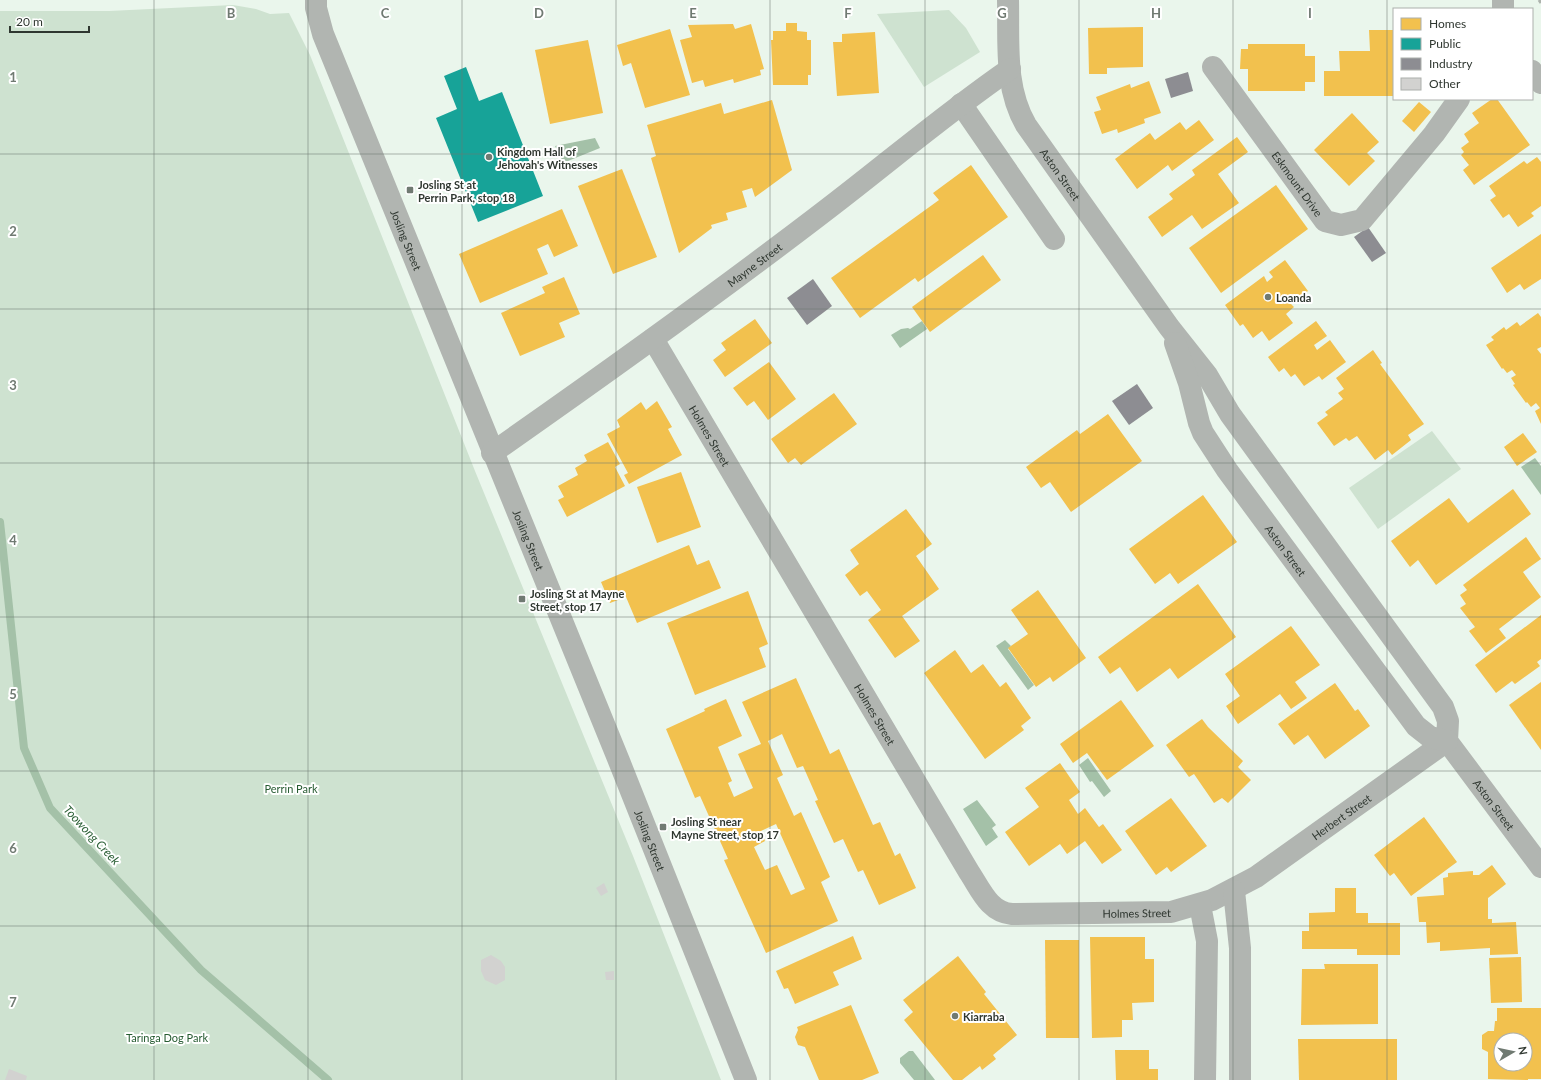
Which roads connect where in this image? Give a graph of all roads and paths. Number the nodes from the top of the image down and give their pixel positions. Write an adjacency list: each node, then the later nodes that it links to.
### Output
1 (316, 0): 12 (street, Josling Street)
2 (1008, 0): 4 (street, Aston Street)
3 (1213, 67): 7 (street, Eskmount Drive)
4 (1010, 70): 8 (street, Mayne Street); 10 (street, Aston Street)
5 (1533, 72): 6 (street)
6 (1541, 83)
7 (1458, 100)
8 (961, 104): 9 (street); 11 (street, Mayne Street)
9 (1054, 239)
10 (1169, 327): 13 (street, Aston Street); 13 (street, Aston Street)
11 (653, 339): 12 (street, Mayne Street); 16 (street, Holmes Street)
12 (492, 453): 17 (street, Josling Street)
13 (1447, 741): 14 (street, Aston Street); 15 (street, Herbert Street)
14 (1541, 867)
15 (1234, 890): 16 (street, Herbert Street); 19 (street)
16 (1200, 905): 18 (street)
17 (746, 1080)
18 (1205, 1080)
19 (1240, 1080)

